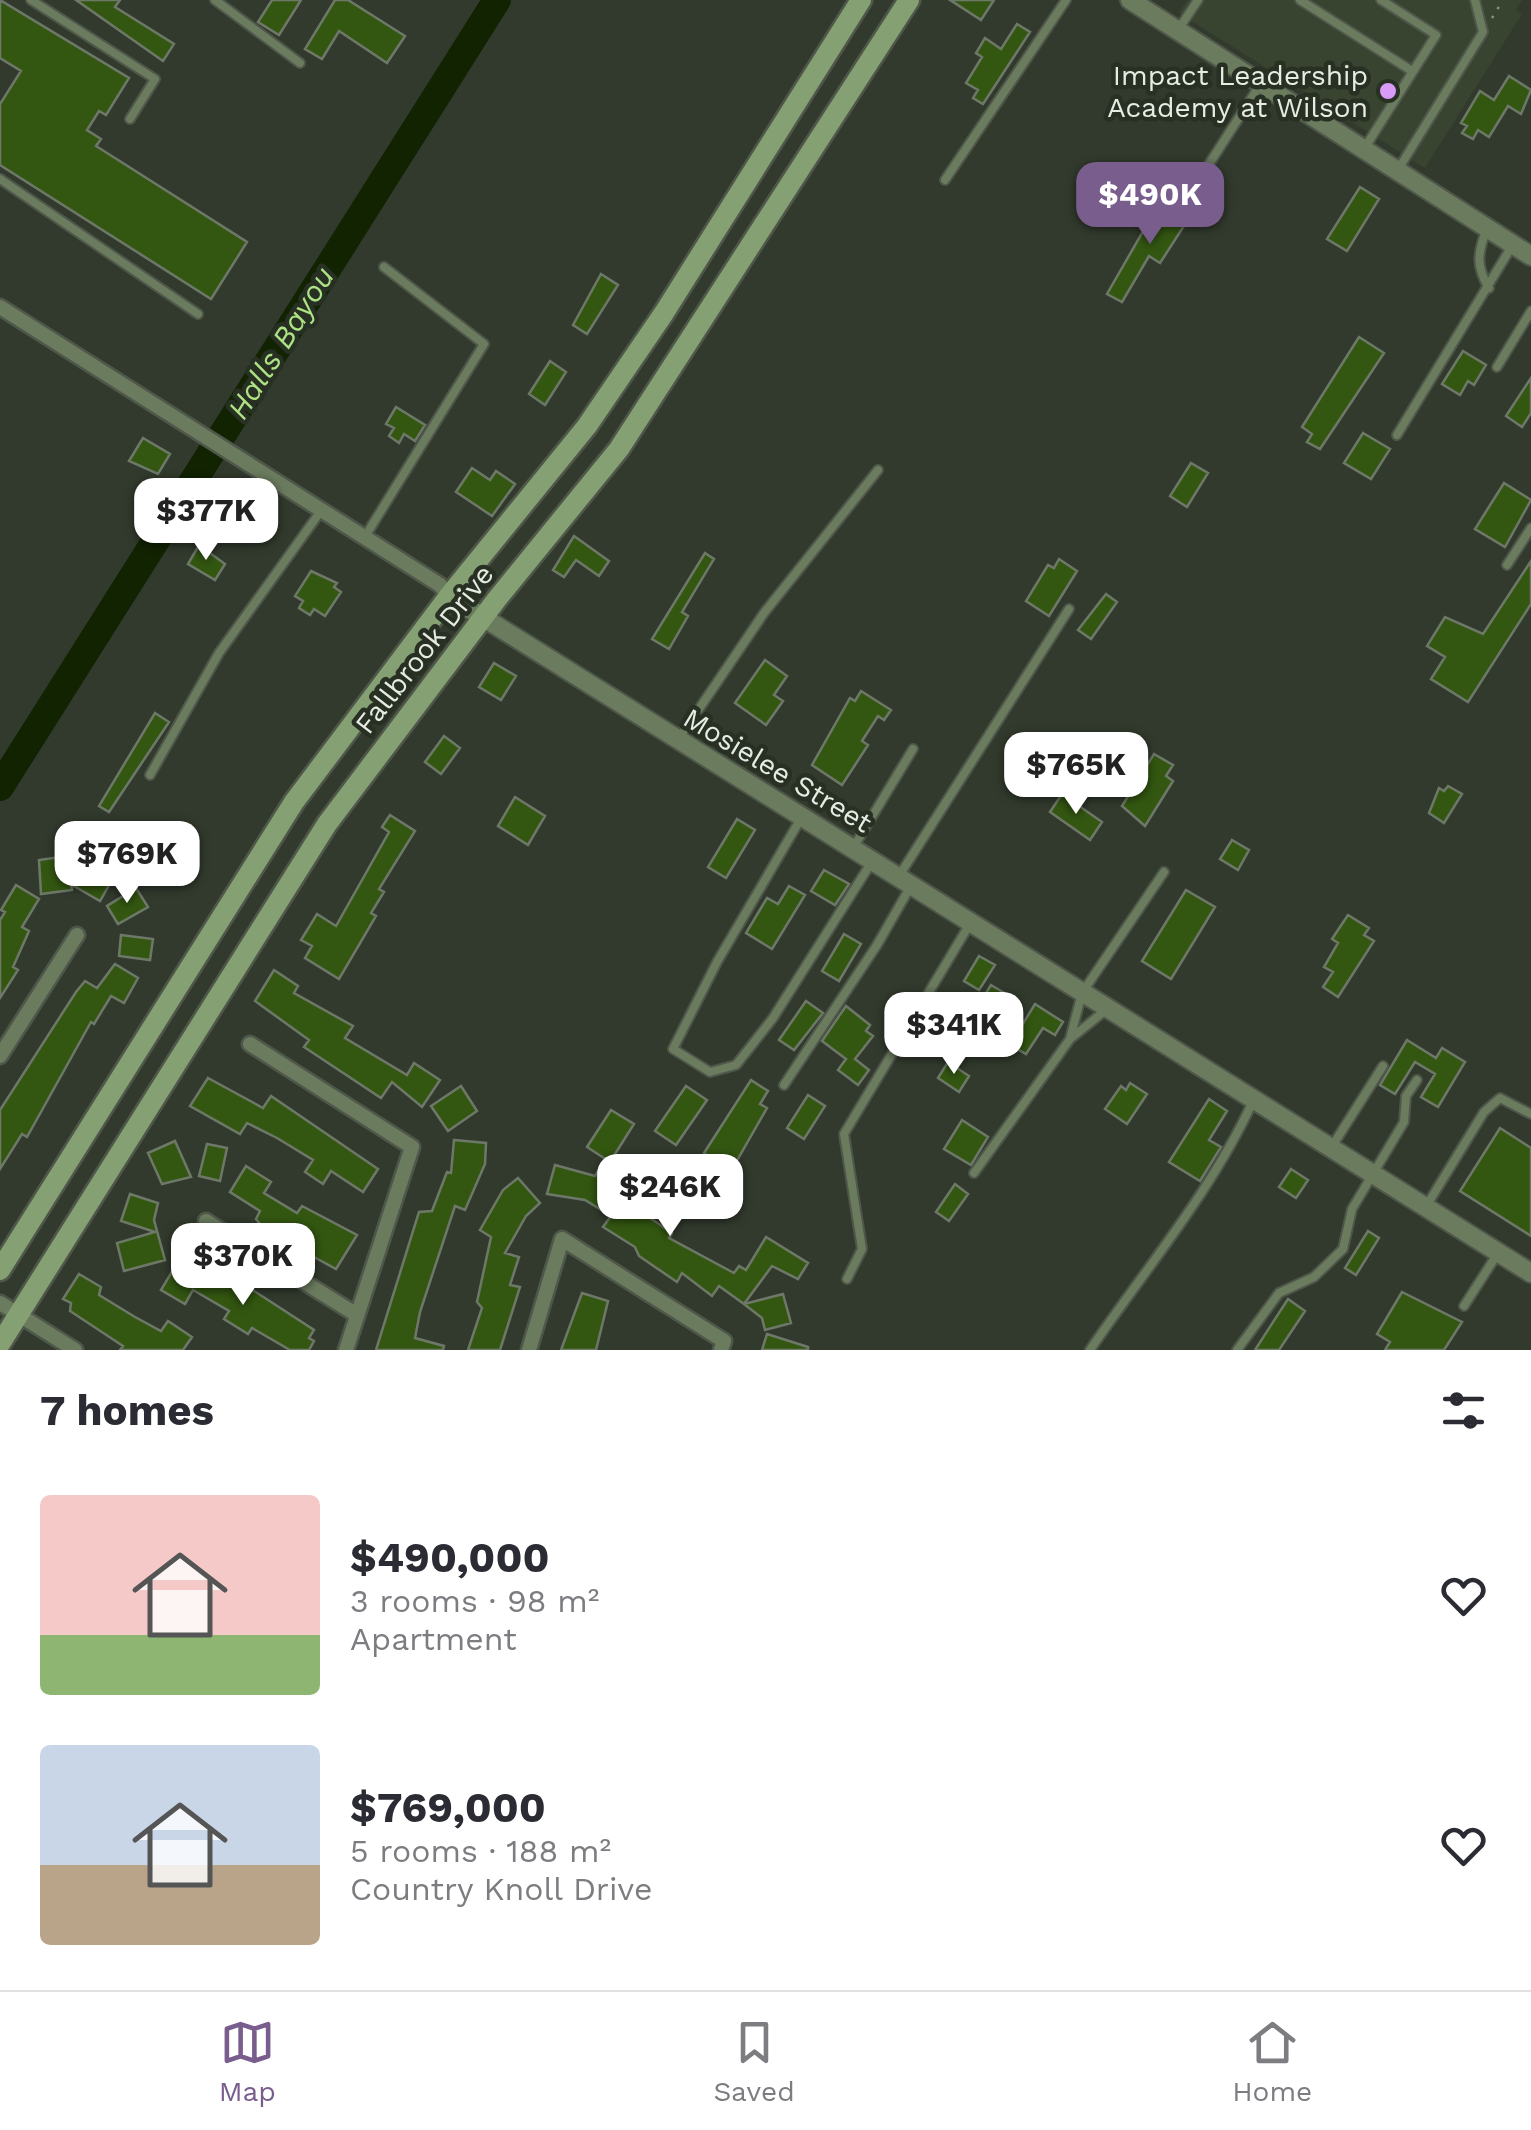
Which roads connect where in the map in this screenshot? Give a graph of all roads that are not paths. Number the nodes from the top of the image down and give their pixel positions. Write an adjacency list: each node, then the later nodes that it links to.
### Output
1 (32, 0): 15 (lane)
2 (215, 0): 12 (lane)
3 (861, 0): 36 (main road, Fallbrook Drive)
4 (909, 0): 38 (main road, Fallbrook Drive)
5 (1066, 0): 20 (lane)
6 (1130, 0): 11 (street)
7 (1198, 0): 11 (lane)
8 (1300, 0): 13 (lane)
9 (1381, 0): 13 (lane)
10 (1475, 0): 17 (lane)
11 (1176, 33): 14 (street)
12 (300, 62)
13 (1412, 71): 16 (lane)
14 (1260, 85): 16 (street); 18 (lane)
15 (130, 118)
16 (1364, 150): 17 (street)
17 (1396, 172): 21 (street)
18 (1202, 175)
19 (0, 179): 28 (lane)
20 (945, 180)
21 (1487, 228): 22 (street); 25 (lane)
22 (1512, 244): 23 (street); 25 (lane)
23 (1531, 256)
24 (384, 268): 34 (lane)
25 (1489, 288): 30 (lane)
26 (0, 307): 32 (street, Mosielee Street)
27 (1531, 311): 29 (lane)
28 (198, 314)
29 (1497, 367)
30 (1397, 434)
31 (878, 470): 39 (lane)
32 (323, 508): 34 (street, Mosielee Street); 41 (lane)
33 (1531, 528): 35 (lane)
34 (366, 534): 36 (street, Mosielee Street)
35 (1507, 566)
36 (449, 596): 38 (street, Mosielee Street); 65 (main road, Fallbrook Drive)
37 (1069, 609): 46 (lane)
38 (483, 618): 39 (street, Mosielee Street); 69 (main road, Fallbrook Drive)
39 (677, 740): 42 (street, Mosielee Street)
40 (913, 749): 43 (lane)
41 (150, 775)
42 (803, 816): 43 (street, Mosielee Street); 44 (lane)
43 (853, 848): 44 (street, Mosielee Street)
44 (873, 860): 46 (street, Mosielee Street)
45 (1164, 872): 49 (lane)
46 (906, 880): 47 (street, Mosielee Street); 56 (lane)
47 (971, 922): 49 (street, Mosielee Street); 67 (lane)
48 (77, 935): 53 (street)
49 (1082, 993): 50 (street, Mosielee Street); 51 (lane)
50 (1107, 1009): 51 (lane); 57 (street, Mosielee Street)
51 (1070, 1039): 60 (lane)
52 (250, 1044): 70 (street)
53 (0, 1056)
54 (1383, 1066): 59 (lane)
55 (1417, 1080): 61 (lane)
56 (784, 1084)
57 (1254, 1099): 59 (street, Mosielee Street); 76 (lane)
58 (1531, 1114): 62 (lane)
59 (1331, 1148): 61 (street, Mosielee Street)
60 (974, 1173)
61 (1372, 1174): 62 (street, Mosielee Street); 77 (lane)
62 (1425, 1208): 64 (street, Mosielee Street)
63 (206, 1221): 70 (street)
64 (1498, 1253): 66 (street, Mosielee Street); 68 (lane)
65 (0, 1270)
66 (1531, 1273)
67 (847, 1279)
68 (1464, 1306)
69 (9, 1309): 71 (main road, Fallbrook Drive); 73 (street)
70 (357, 1315): 74 (street)
71 (0, 1344)
72 (722, 1346): 75 (street)
73 (75, 1350)
74 (346, 1350)
75 (529, 1350)
76 (1090, 1350)
77 (1237, 1350)

